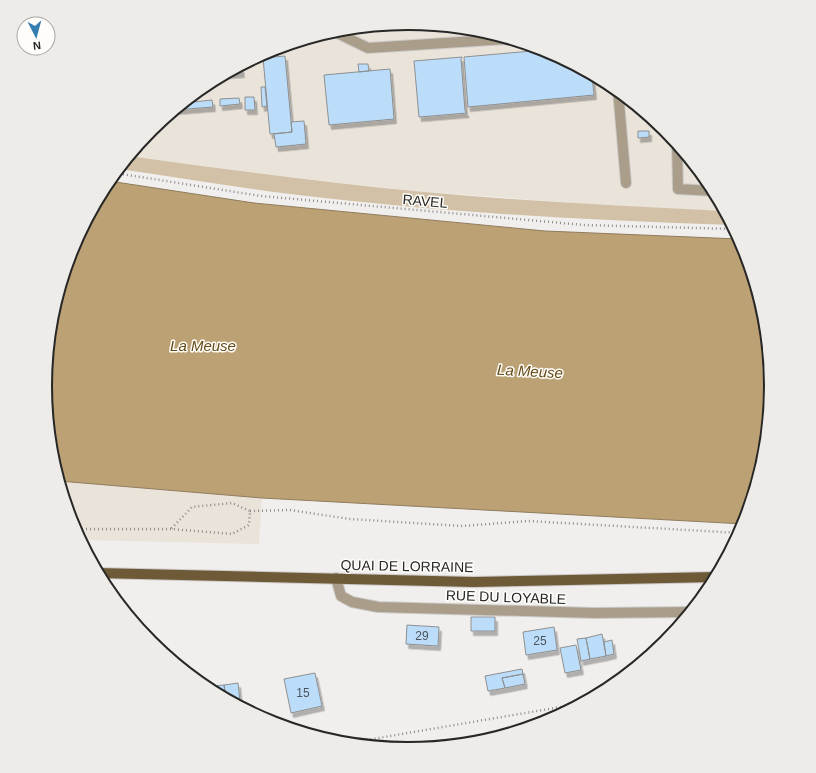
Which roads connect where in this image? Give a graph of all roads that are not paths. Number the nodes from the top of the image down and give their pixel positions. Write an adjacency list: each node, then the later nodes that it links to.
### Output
1 (343, 36): 2 (street)
2 (491, 40)
3 (619, 99): 5 (street)
4 (677, 152): 6 (street)
5 (626, 183)
6 (706, 191)
7 (104, 572): 9 (main road, QUAI DE LORRAINE)
8 (709, 577): 9 (main road, QUAI DE LORRAINE)
9 (336, 578): 10 (street, RUE DU LOYABLE)
10 (684, 612)

